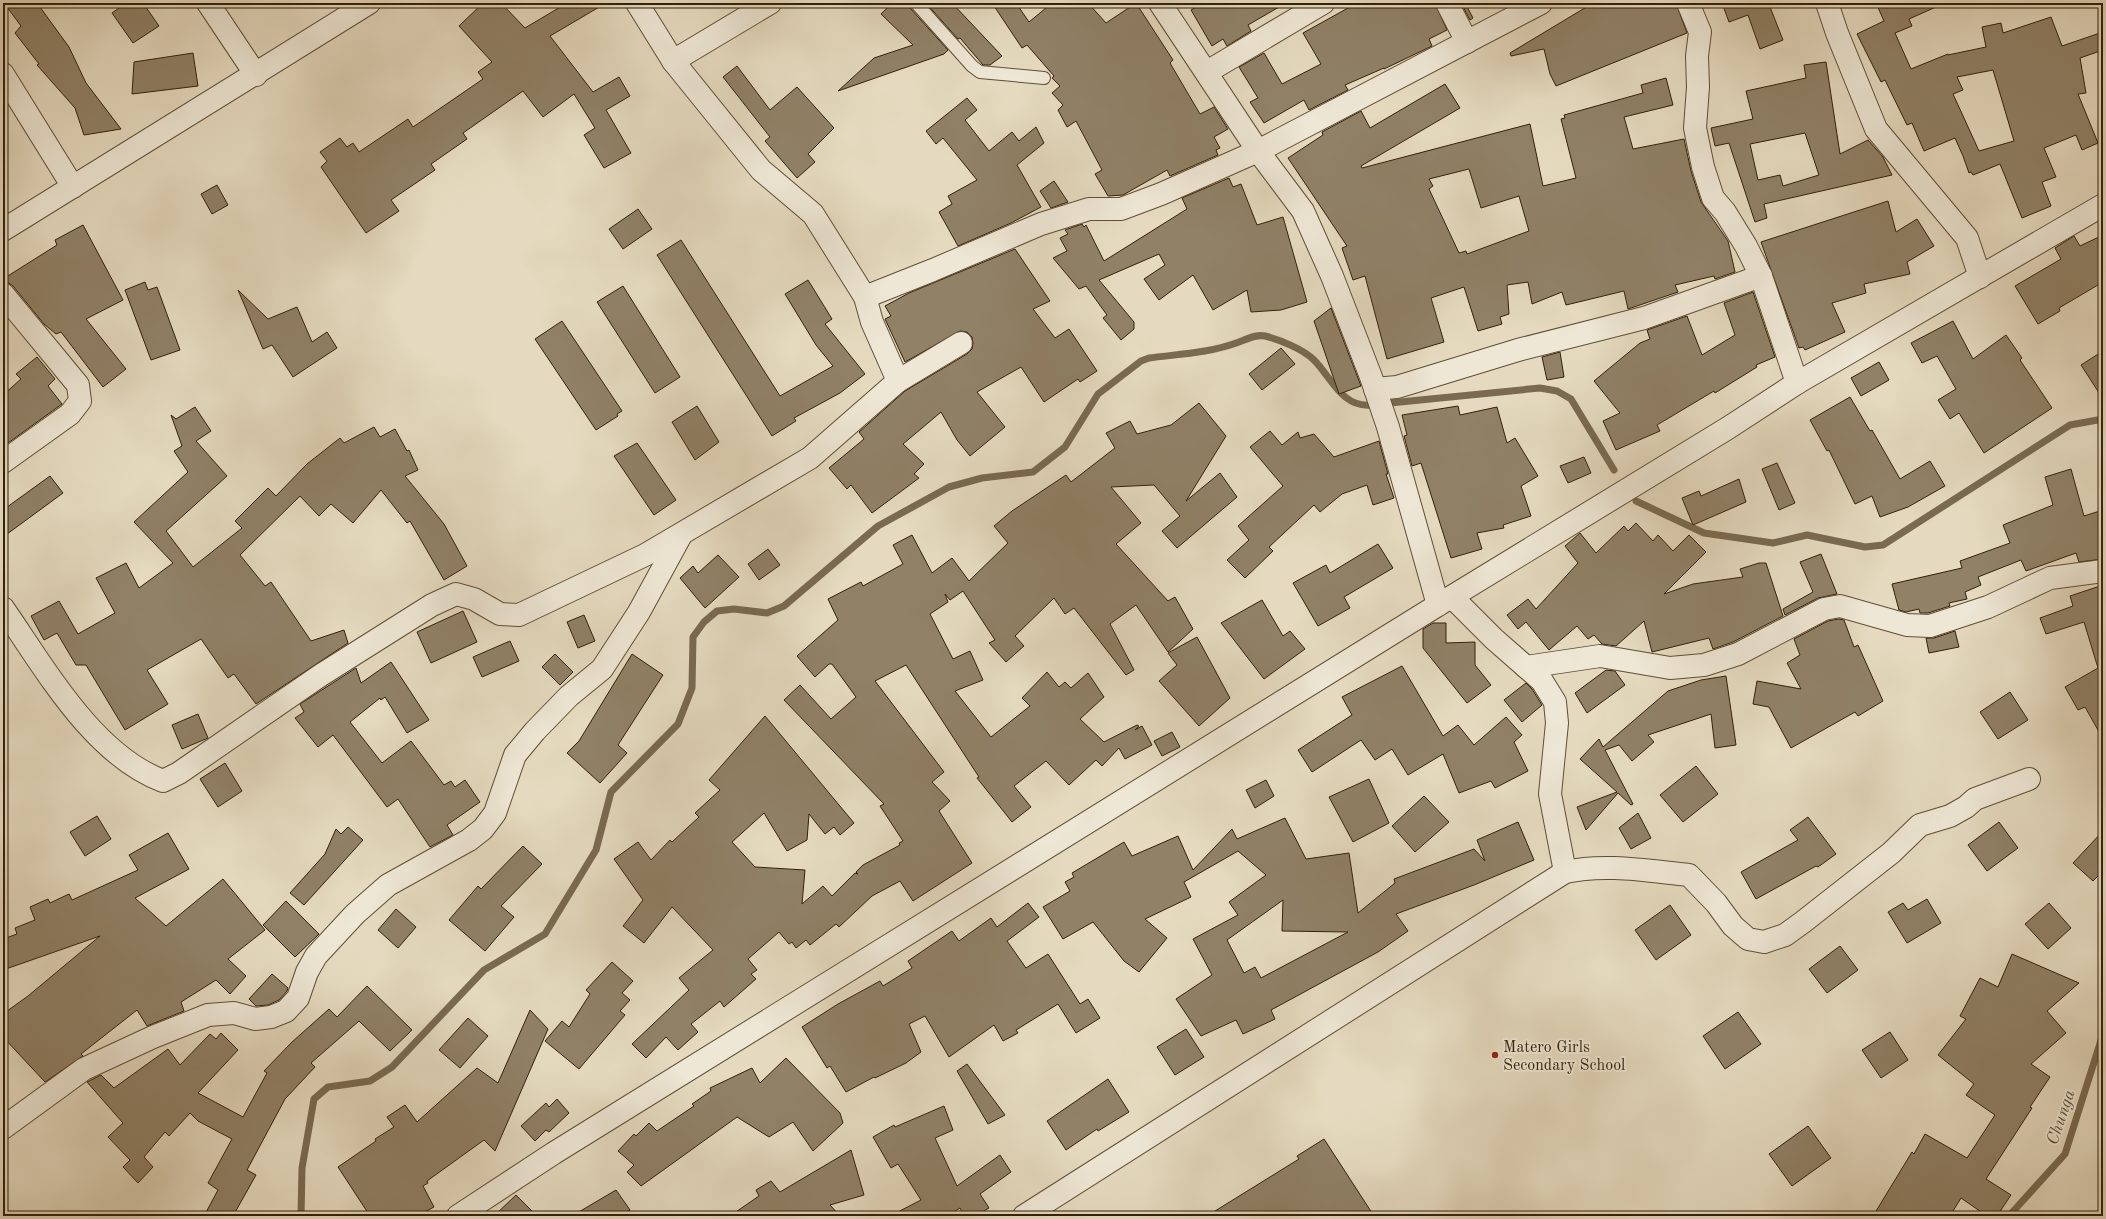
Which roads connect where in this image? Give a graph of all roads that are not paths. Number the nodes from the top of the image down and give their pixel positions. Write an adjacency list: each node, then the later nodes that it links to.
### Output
1 (208, 3): 16 (street)
2 (369, 3): 16 (street)
3 (637, 3): 13 (street)
4 (770, 3): 13 (street)
5 (916, 3): 17 (lane)
6 (1160, 3): 14 (street)
7 (1323, 3): 14 (street)
8 (1447, 3): 12 (street)
9 (1541, 3): 12 (street)
10 (1688, 3): 22 (street)
11 (1827, 3): 23 (street)
12 (1466, 42): 18 (street)
13 (673, 61): 25 (street)
14 (1207, 72): 18 (street)
15 (3, 74): 19 (street)
16 (256, 75): 19 (street)
17 (1044, 78)
18 (1258, 151): 25 (street); 29 (street)
19 (73, 187): 21 (street)
20 (2103, 205): 23 (street)
21 (3, 230)
22 (1761, 276): 28 (street); 29 (street)
23 (1980, 277): 28 (street)
24 (3, 294): 30 (street)
25 (864, 297): 27 (street)
26 (961, 343): 27 (street)
27 (898, 381): 31 (street)
28 (1797, 383): 33 (street)
29 (1375, 389): 33 (street)
30 (3, 462)
31 (681, 534): 34 (street); 38 (street)
32 (2103, 571): 35 (street)
33 (1445, 601): 35 (street); 39 (street)
34 (3, 608)
35 (1526, 667): 37 (street)
36 (2029, 779): 37 (street)
37 (1565, 872): 40 (street)
38 (3, 1128)
39 (458, 1216)
40 (1024, 1216)

